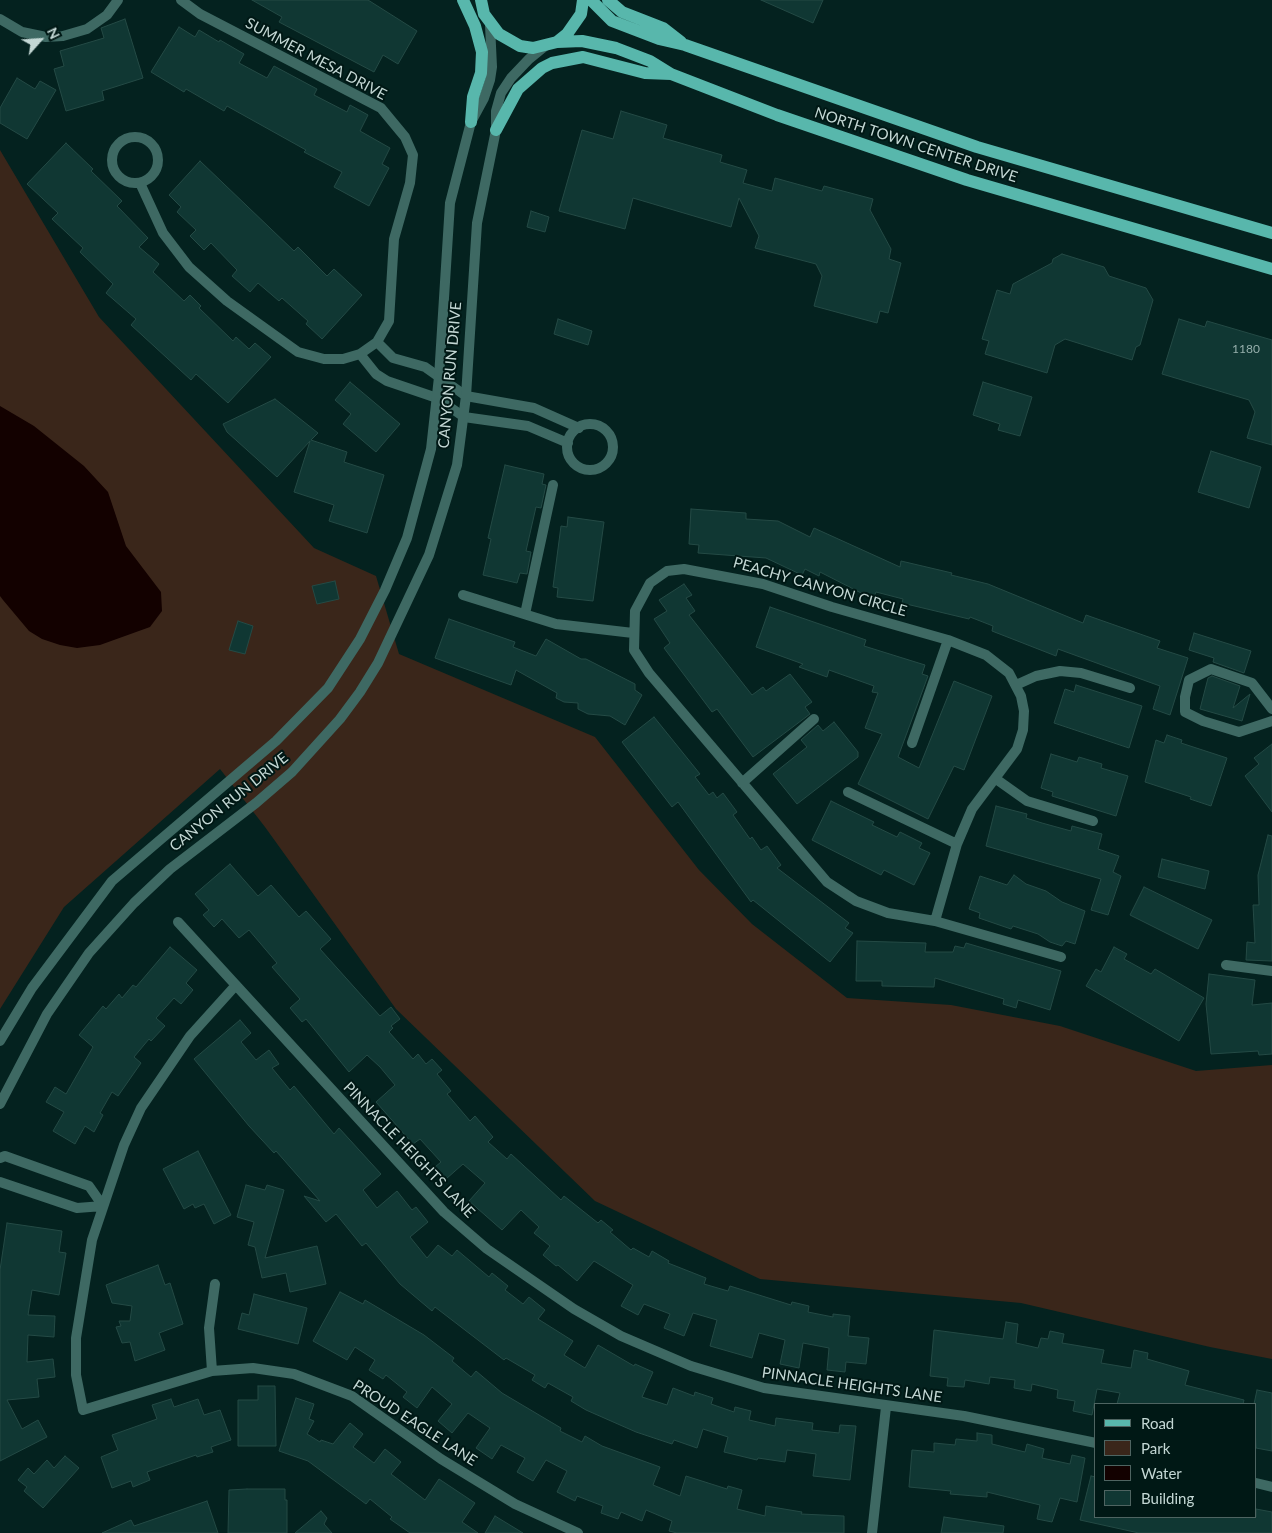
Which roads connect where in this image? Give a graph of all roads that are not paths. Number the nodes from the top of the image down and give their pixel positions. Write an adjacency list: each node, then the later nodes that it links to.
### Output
1 (118, 0): 8 (street)
2 (181, 0): 18 (street, SUMMER MESA DRIVE)
3 (463, 0): 13 (main road)
4 (584, 0): 10 (main road)
5 (591, 0): 11 (main road, NORTH TOWN CENTER DRIVE)
6 (608, 0): 11 (main road)
7 (481, 1): 9 (main road)
8 (0, 19)
9 (490, 25): 10 (main road, NORTH TOWN CENTER DRIVE); 13 (street, CANYON RUN DRIVE)
10 (551, 44): 12 (main road, NORTH TOWN CENTER DRIVE); 14 (street, CANYON RUN DRIVE)
11 (685, 45): 16 (main road, NORTH TOWN CENTER DRIVE)
12 (670, 74): 14 (main road); 17 (main road, NORTH TOWN CENTER DRIVE)
13 (470, 122): 20 (street, CANYON RUN DRIVE)
14 (496, 130): 21 (street, CANYON RUN DRIVE)
15 (140, 183): 15 (street); 19 (street)
16 (1272, 233)
17 (1272, 269)
18 (377, 342): 19 (street); 20 (street)
19 (360, 354): 22 (street)
20 (439, 377): 21 (street); 22 (street, CANYON RUN DRIVE)
21 (466, 396): 23 (street, CANYON RUN DRIVE); 24 (street)
22 (437, 398): 23 (street); 48 (street, CANYON RUN DRIVE)
23 (464, 417): 25 (street); 49 (street, CANYON RUN DRIVE)
24 (579, 428): 25 (street); 25 (street)
25 (568, 443)
26 (553, 485): 28 (street)
27 (463, 595): 28 (street)
28 (525, 614): 29 (street)
29 (633, 633): 30 (street, PEACHY CANYON CIRCLE); 38 (street, PEACHY CANYON CIRCLE)
30 (948, 640): 31 (street, PEACHY CANYON CIRCLE); 36 (street)
31 (1016, 685): 32 (street); 37 (street, PEACHY CANYON CIRCLE)
32 (1130, 688)
33 (1272, 709): 35 (street)
34 (814, 719): 38 (street)
35 (1272, 721)
36 (912, 743)
37 (996, 780): 40 (street); 41 (street, PEACHY CANYON CIRCLE)
38 (742, 783): 42 (street, PEACHY CANYON CIRCLE)
39 (848, 792): 41 (street)
40 (1093, 821)
41 (957, 844): 42 (street, PEACHY CANYON CIRCLE)
42 (936, 921): 44 (street, PEACHY CANYON CIRCLE)
43 (178, 922): 47 (street, PINNACLE HEIGHTS LANE)
44 (1061, 957)
45 (1226, 965): 46 (street)
46 (1272, 971)
47 (236, 985): 52 (street); 55 (street, PINNACLE HEIGHTS LANE)
48 (0, 1041)
49 (0, 1104)
50 (0, 1158): 52 (street)
51 (0, 1182): 52 (street)
52 (103, 1206): 54 (street, PROUD EAGLE LANE)
53 (215, 1284): 54 (street)
54 (212, 1371): 59 (street, PROUD EAGLE LANE)
55 (886, 1407): 56 (street, PINNACLE HEIGHTS LANE); 60 (street)
56 (1094, 1443)
57 (1257, 1483): 58 (street)
58 (1272, 1487)
59 (578, 1533)
60 (872, 1533)

